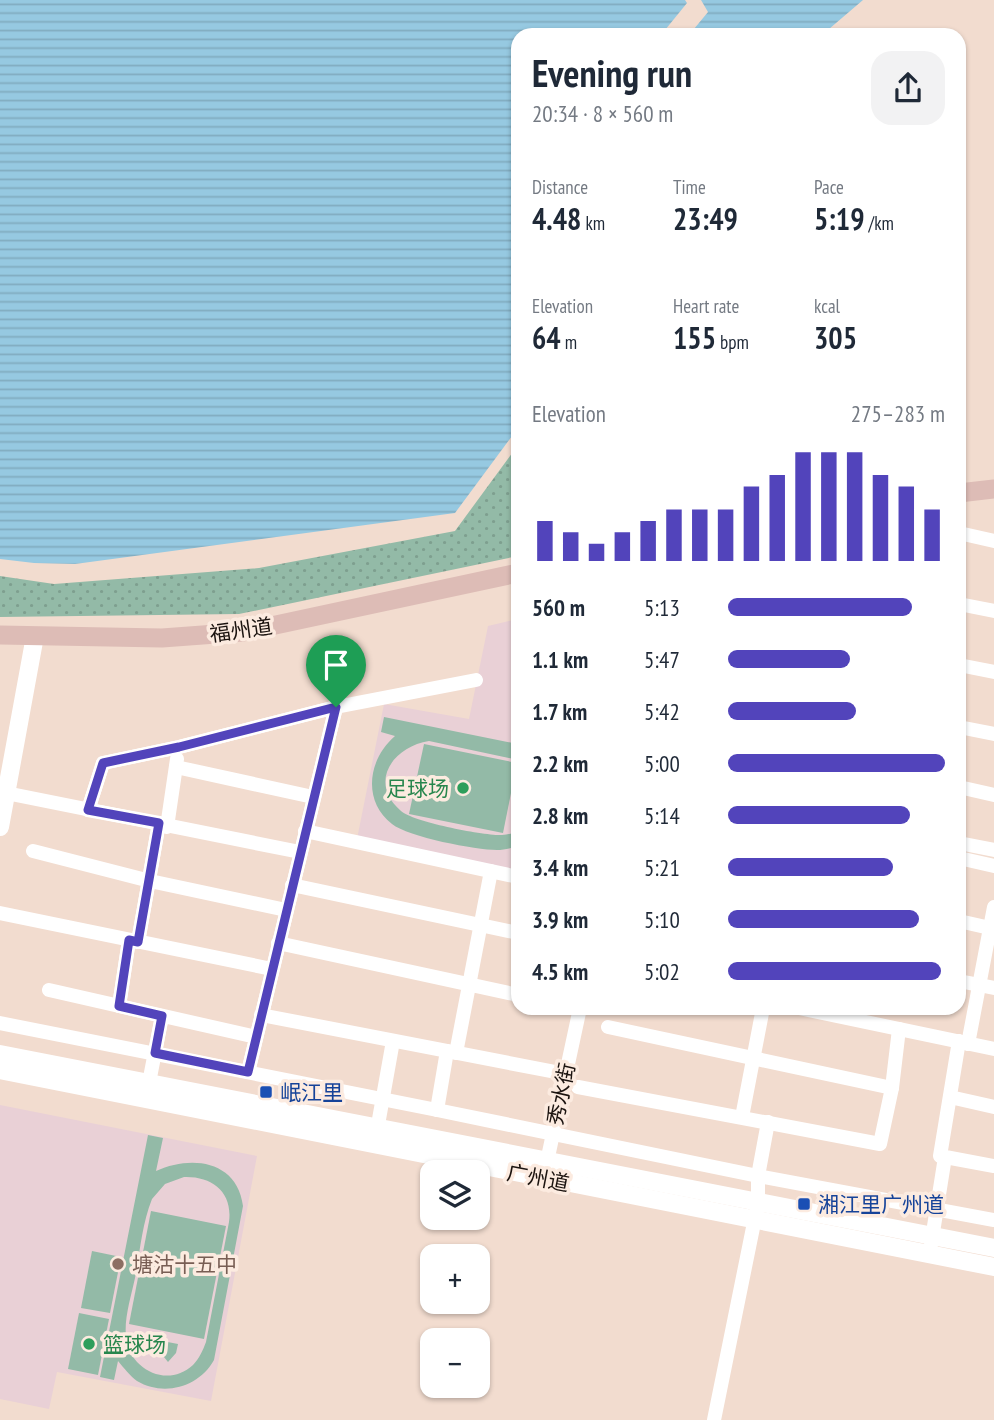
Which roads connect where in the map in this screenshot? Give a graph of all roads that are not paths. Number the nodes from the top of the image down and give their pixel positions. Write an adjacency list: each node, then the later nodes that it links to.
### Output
1 (994, 480): 2 (main road)
2 (966, 483)
3 (994, 489): 4 (main road)
4 (966, 492)
5 (966, 535): 6 (street)
6 (994, 541)
7 (511, 575): 12 (main road, 福州道)
8 (511, 584): 12 (main road, 福州道)
9 (966, 605): 10 (street)
10 (994, 611)
11 (0, 635): 12 (main road, 福州道)
12 (34, 641): 13 (main road, 福州道); 23 (street)
13 (0, 645)
14 (966, 666): 15 (street)
15 (994, 672)
16 (476, 680): 17 (street)
17 (336, 707): 20 (street); 25 (street)
18 (966, 728): 19 (street)
19 (994, 734)
20 (179, 747): 21 (street); 26 (street)
21 (176, 767): 25 (street); 27 (street)
22 (966, 789): 24 (street)
23 (6, 793): 26 (street); 28 (street)
24 (994, 795)
25 (313, 797): 29 (street)
26 (88, 810): 27 (street)
27 (162, 825): 33 (street); 38 (street)
28 (0, 827)
29 (305, 831): 33 (street); 36 (street)
30 (966, 844): 31 (street)
31 (994, 850)
32 (33, 851): 38 (street)
33 (300, 852): 39 (street)
34 (966, 860): 35 (street)
35 (994, 866)
36 (492, 872): 37 (street); 44 (street)
37 (511, 876)
38 (150, 881): 41 (street); 47 (street)
39 (292, 885): 41 (street); 44 (street)
40 (994, 907): 45 (street)
41 (286, 910): 48 (street)
42 (0, 913): 47 (street)
43 (966, 922): 45 (street)
44 (480, 925): 46 (street); 51 (street)
45 (992, 929): 52 (street)
46 (511, 932)
47 (134, 941): 49 (street); 55 (street)
48 (278, 943): 49 (street); 51 (street)
49 (272, 969): 56 (street)
50 (966, 982): 52 (street)
51 (469, 984): 54 (street); 70 (street)
52 (987, 987): 68 (street)
53 (49, 990): 55 (street)
54 (511, 994)
55 (119, 1006): 61 (street)
56 (261, 1015): 66 (street); 67 (street)
57 (579, 1015): 76 (street, 秀水街)
58 (762, 1015): 73 (street)
59 (831, 1015): 63 (street)
60 (875, 1015): 63 (street)
61 (162, 1016): 66 (street); 71 (street)
62 (0, 1023): 71 (street)
63 (873, 1024): 65 (street)
64 (608, 1027): 73 (street)
65 (899, 1029): 68 (street); 78 (street)
66 (256, 1037): 75 (street)
67 (393, 1041): 70 (street); 81 (street)
68 (964, 1043): 69 (street); 80 (street)
69 (994, 1049)
70 (452, 1052): 76 (street); 83 (street)
71 (155, 1053): 75 (street); 79 (street)
72 (0, 1054): 79 (street, 广州道)
73 (753, 1058): 78 (street); 84 (street)
74 (0, 1070): 79 (street, 广州道)
75 (248, 1072): 81 (street)
76 (566, 1074): 86 (street, 秀水街)
77 (578, 1087): 84 (street)
78 (892, 1088): 85 (street)
79 (148, 1092): 87 (street, 广州道)
80 (950, 1097): 82 (street); 88 (street)
81 (383, 1099): 83 (street); 87 (street)
82 (994, 1107)
83 (437, 1110): 86 (street)
84 (742, 1117): 85 (street)
85 (768, 1122): 91 (street)
86 (553, 1133): 90 (street, 秀水街); 91 (street)
87 (376, 1136): 90 (street, 广州道)
88 (945, 1157): 89 (street); 92 (street)
89 (994, 1166)
90 (545, 1170): 93 (street, 广州道)
91 (758, 1176): 92 (street); 93 (street)
92 (935, 1208): 94 (street); 95 (street)
93 (756, 1211): 95 (street, 广州道); 98 (street)
94 (994, 1220)
95 (931, 1245): 96 (street, 广州道); 97 (street, 广州道)
96 (994, 1248)
97 (994, 1267)
98 (714, 1420)

